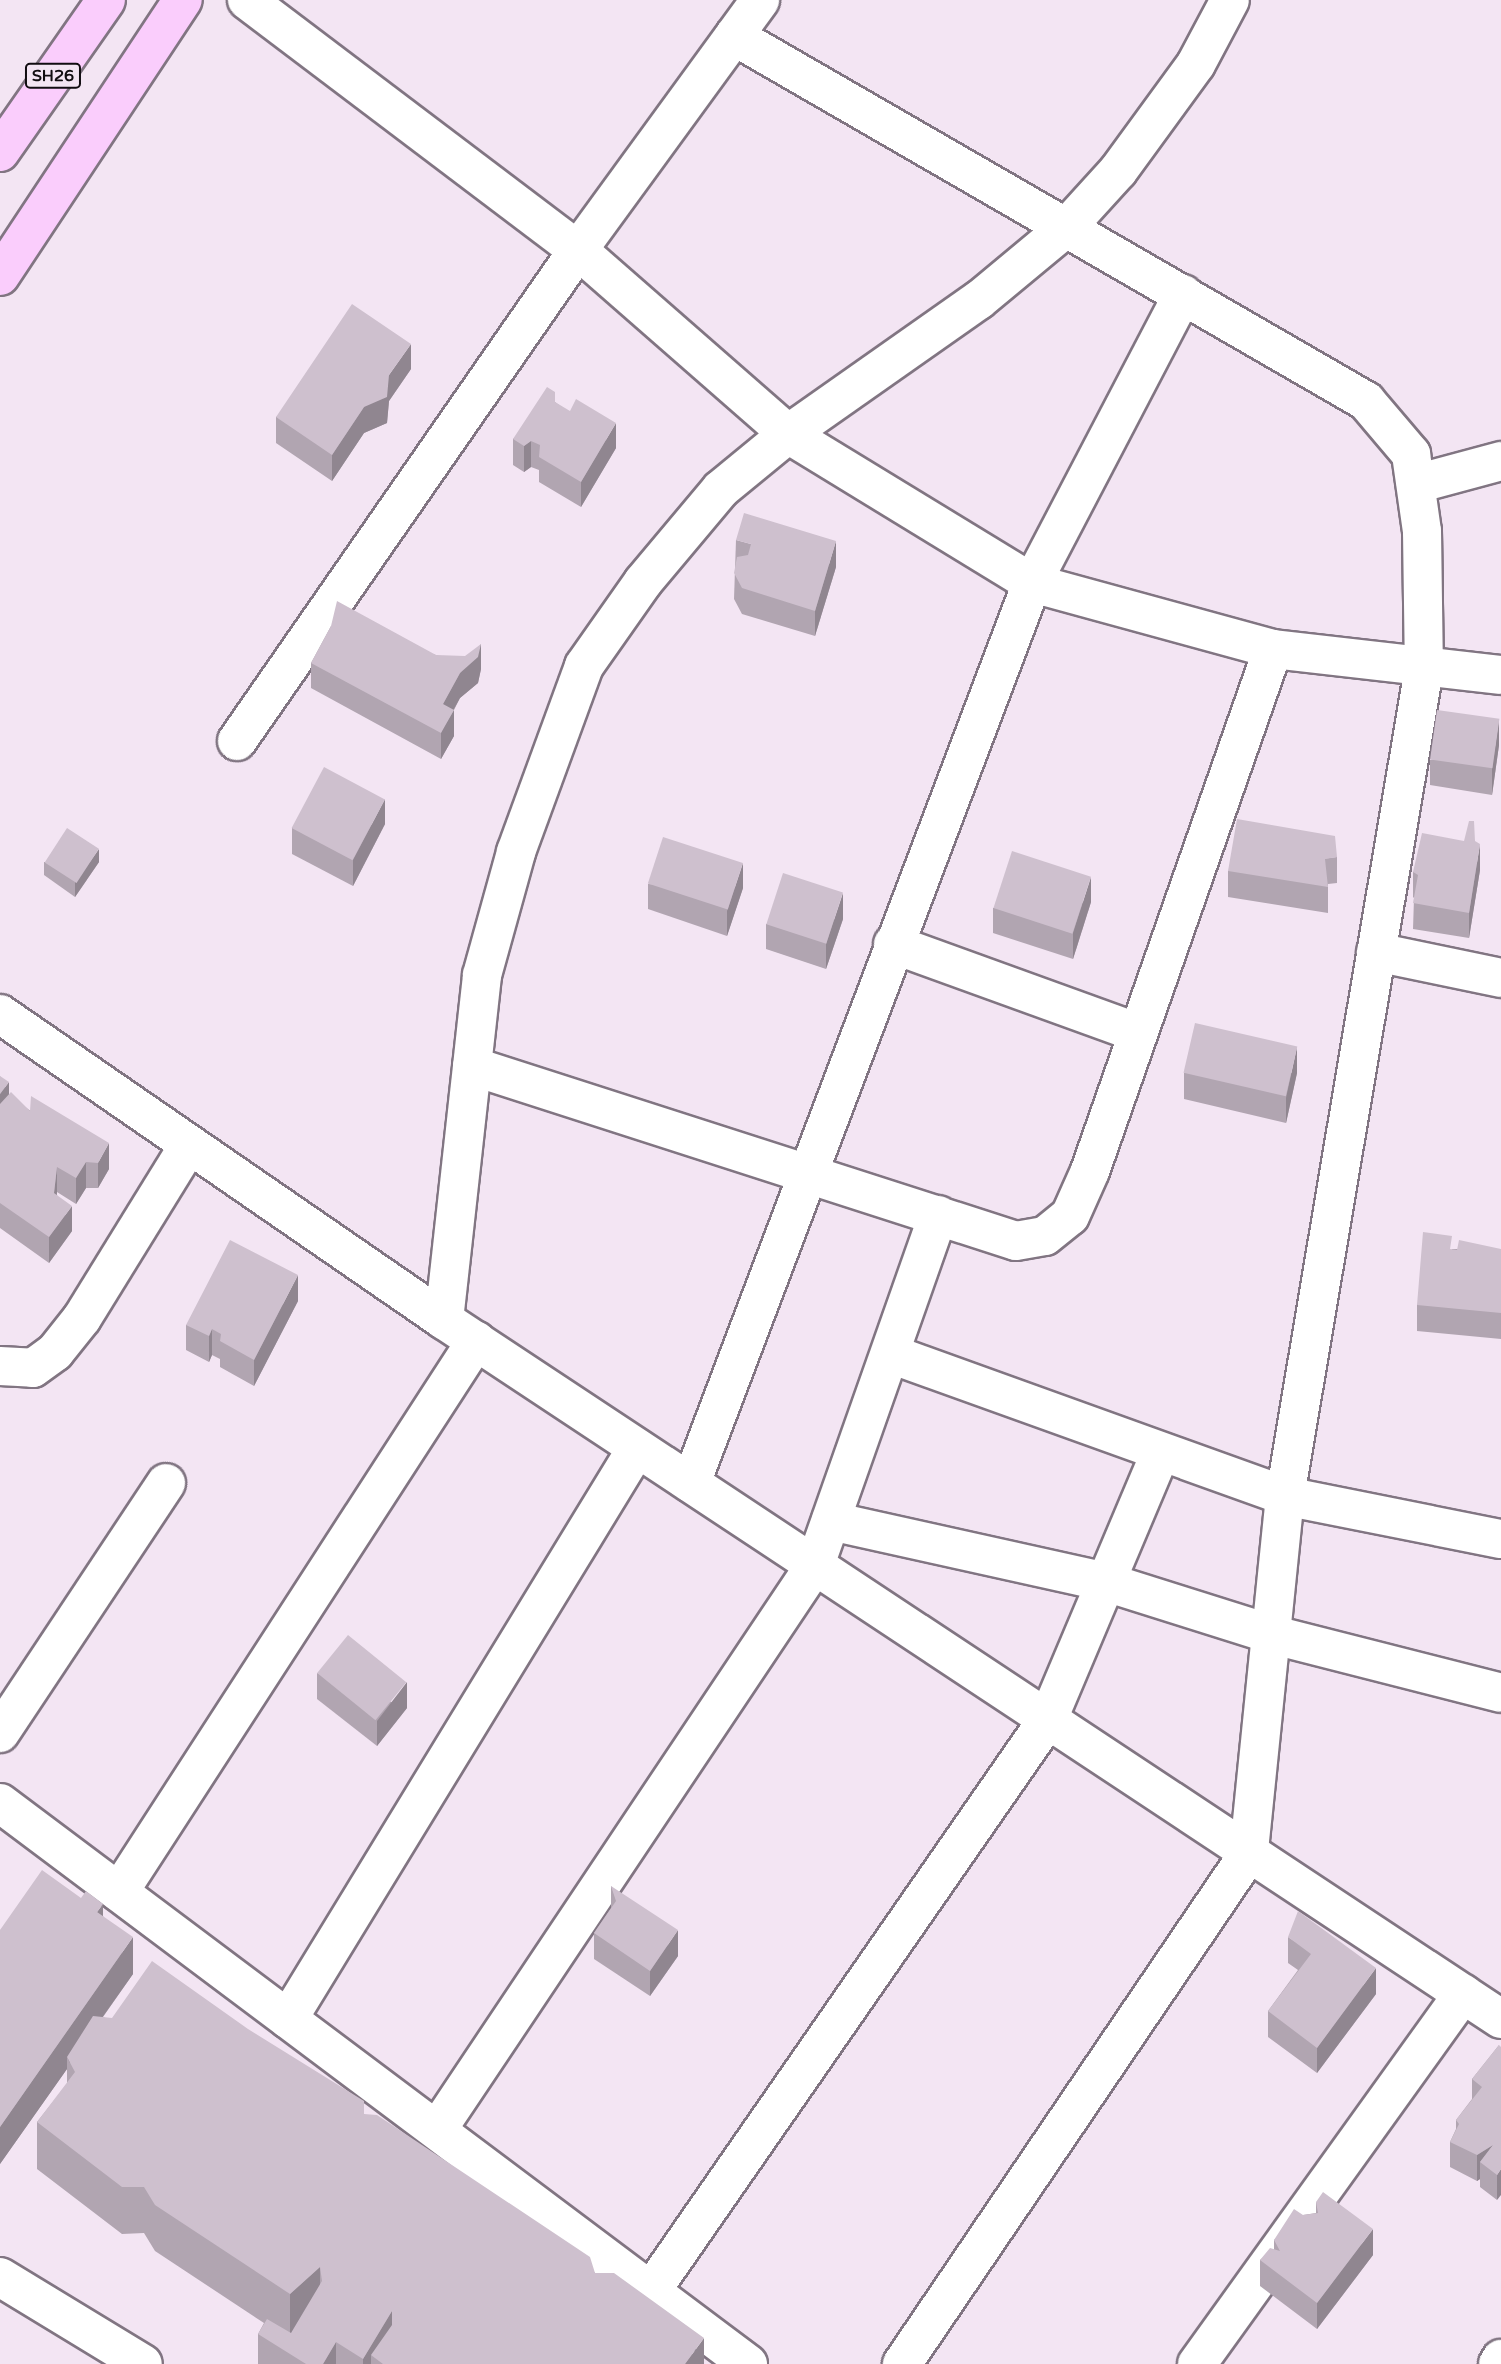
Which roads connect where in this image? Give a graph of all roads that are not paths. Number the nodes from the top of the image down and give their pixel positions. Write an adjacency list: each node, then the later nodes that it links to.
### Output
1 (106, 0): 7 (main road, SH26)
2 (183, 0): 10 (main road)
3 (247, 0): 9 (street)
4 (760, 0): 6 (street)
5 (1230, 0): 8 (street)
6 (734, 36): 8 (street); 9 (street)
7 (0, 152)
8 (1067, 227): 11 (street); 12 (street)
9 (578, 250): 12 (street); 19 (street)
10 (0, 276)
11 (1183, 295): 14 (street); 15 (street)
12 (788, 434): 15 (street); 25 (street)
13 (1501, 461): 14 (street)
14 (1416, 484): 17 (street)
15 (1032, 583): 16 (street); 20 (street)
16 (1273, 649): 17 (street); 24 (street)
17 (1424, 669): 18 (street); 21 (street)
18 (1501, 675)
19 (237, 741)
20 (893, 944): 24 (street); 27 (street)
21 (1376, 952): 22 (street); 37 (street)
22 (1501, 978)
23 (0, 1014): 26 (street)
24 (1136, 1032): 28 (street)
25 (472, 1066): 27 (street); 29 (street)
26 (189, 1145): 29 (street); 32 (street)
27 (807, 1173): 28 (street); 36 (street)
28 (938, 1215): 31 (street)
29 (444, 1320): 30 (street)
30 (476, 1341): 33 (street); 48 (street)
31 (891, 1354): 34 (street); 38 (street)
32 (0, 1366)
33 (637, 1448): 36 (street); 50 (street)
34 (1160, 1454): 37 (street); 41 (street)
35 (166, 1483): 45 (street)
36 (691, 1483): 40 (street)
37 (1285, 1496): 39 (street); 42 (street)
38 (831, 1521): 40 (street); 41 (street)
39 (1501, 1539)
40 (815, 1565): 44 (street); 52 (street)
41 (1106, 1582): 42 (street); 44 (street)
42 (1274, 1635): 43 (street); 47 (street)
43 (1501, 1693)
44 (1048, 1719): 47 (street); 54 (street)
45 (0, 1733)
46 (0, 1803): 48 (street)
47 (1249, 1853): 49 (street); 58 (street)
48 (119, 1892): 50 (street)
49 (1463, 1994): 51 (street); 59 (street)
50 (288, 2019): 52 (street)
51 (1501, 2019)
52 (437, 2130): 54 (street)
53 (0, 2277): 56 (street)
54 (651, 2291): 57 (street)
55 (1501, 2359): 60 (street)
56 (143, 2364)
57 (748, 2364)
58 (902, 2364)
59 (1197, 2364)
60 (1498, 2364)

